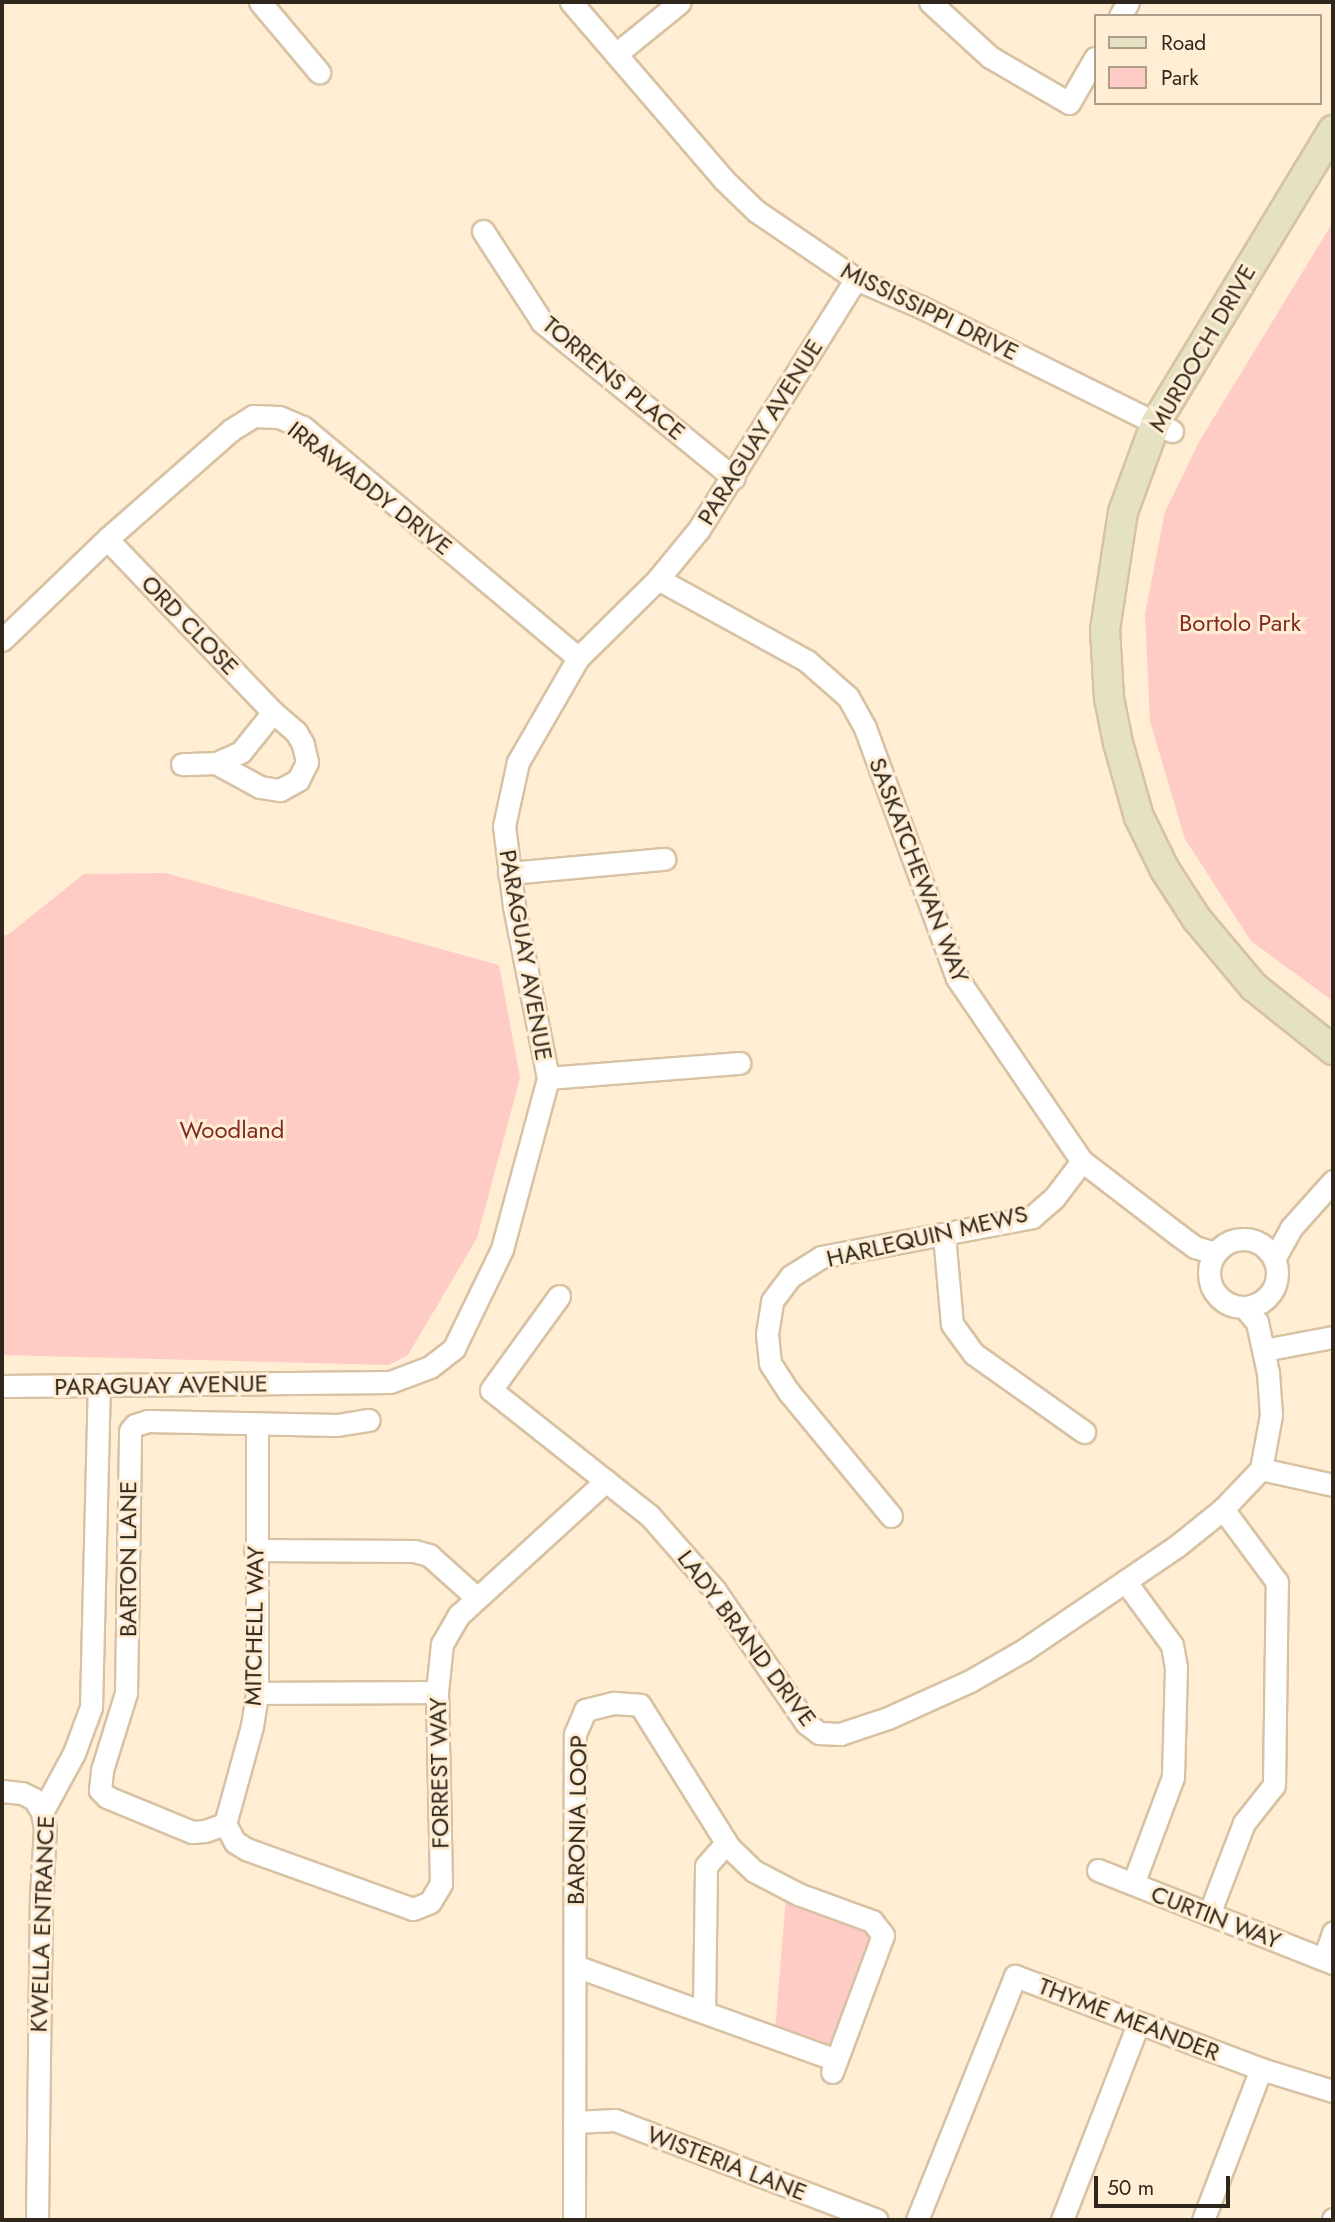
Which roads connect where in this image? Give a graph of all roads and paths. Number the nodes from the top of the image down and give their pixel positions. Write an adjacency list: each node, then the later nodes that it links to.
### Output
1 (260, 2): 7 (street)
2 (571, 2): 5 (street, MISSISSIPPI DRIVE)
3 (680, 2): 5 (street)
4 (930, 2): 6 (street)
5 (616, 54): 11 (street, MISSISSIPPI DRIVE)
6 (1094, 60)
7 (319, 72)
8 (1333, 130): 12 (main road, MURDOCH DRIVE)
9 (1333, 164): 12 (main road, MURDOCH DRIVE)
10 (482, 232): 13 (street, TORRENS PLACE)
11 (856, 279): 12 (street, MISSISSIPPI DRIVE); 13 (street, PARAGUAY AVENUE)
12 (1164, 426): 23 (main road, MURDOCH DRIVE); 24 (main road, MURDOCH DRIVE)
13 (734, 478): 15 (street, PARAGUAY AVENUE)
14 (107, 538): 16 (street, IRRAWADDY DRIVE); 17 (street, IRRAWADDY DRIVE); 18 (street, ORD CLOSE)
15 (658, 579): 17 (street, PARAGUAY AVENUE); 27 (street, SASKATCHEWAN WAY)
16 (2, 640)
17 (578, 658): 22 (street, PARAGUAY AVENUE)
18 (273, 712): 19 (street); 19 (street, ORD CLOSE)
19 (216, 763): 20 (street)
20 (182, 764)
21 (664, 859): 22 (street)
22 (509, 873): 26 (street, PARAGUAY AVENUE)
23 (1333, 1030)
24 (1333, 1049)
25 (739, 1063): 26 (street)
26 (548, 1079): 37 (street, PARAGUAY AVENUE)
27 (1082, 1161): 29 (street, HARLEQUIN MEWS); 30 (street, SASKATCHEWAN WAY)
28 (1333, 1181): 31 (street)
29 (944, 1235): 40 (street); 45 (street, HARLEQUIN MEWS)
30 (1214, 1252): 31 (street); 33 (street)
31 (1274, 1259): 33 (street)
32 (559, 1296): 42 (street, LADY BRAND DRIVE)
33 (1244, 1307): 35 (street)
34 (1333, 1337): 35 (street)
35 (1264, 1350): 41 (street)
36 (2, 1386): 37 (street, PARAGUAY AVENUE)
37 (99, 1386): 52 (street, KWELLA ENTRANCE)
38 (369, 1420): 39 (street, BARTON LANE)
39 (257, 1424): 46 (street, MITCHELL WAY); 53 (street, BARTON LANE)
40 (1084, 1432)
41 (1261, 1469): 43 (street); 44 (street, LADY BRAND DRIVE)
42 (606, 1481): 47 (street, LADY BRAND DRIVE); 48 (street, FORREST WAY)
43 (1333, 1485)
44 (1223, 1508): 47 (street, LADY BRAND DRIVE); 57 (street)
45 (891, 1516)
46 (255, 1550): 48 (street); 50 (street, MITCHELL WAY)
47 (1125, 1581): 56 (street)
48 (477, 1598): 49 (street, FORREST WAY)
49 (437, 1692): 50 (street); 53 (street, FORREST WAY)
50 (257, 1693): 53 (street, MITCHELL WAY)
51 (2, 1791): 52 (street)
52 (41, 1812): 66 (street, KWELLA ENTRANCE)
53 (225, 1824)
54 (726, 1843): 60 (street, BARONIA LOOP); 61 (street); 61 (street, BARONIA LOOP)
55 (1098, 1870): 56 (street, CURTIN WAY)
56 (1133, 1884): 57 (street, CURTIN WAY)
57 (1209, 1914): 59 (street, CURTIN WAY)
58 (1333, 1933): 59 (street)
59 (1329, 1961)
60 (575, 1966): 61 (street, BARONIA LOOP); 65 (street, BARONIA LOOP)
61 (704, 2012)
62 (1138, 2024): 63 (street, THYME MEANDER); 69 (street, THYME MEANDER); 70 (street)
63 (1261, 2069): 64 (street, THYME MEANDER); 71 (street)
64 (1333, 2091)
65 (574, 2122): 67 (street, BARONIA LOOP); 68 (street, WISTERIA LANE)
66 (37, 2220)
67 (574, 2220)
68 (877, 2220)
69 (917, 2220)
70 (1062, 2220)
71 (1203, 2220)

